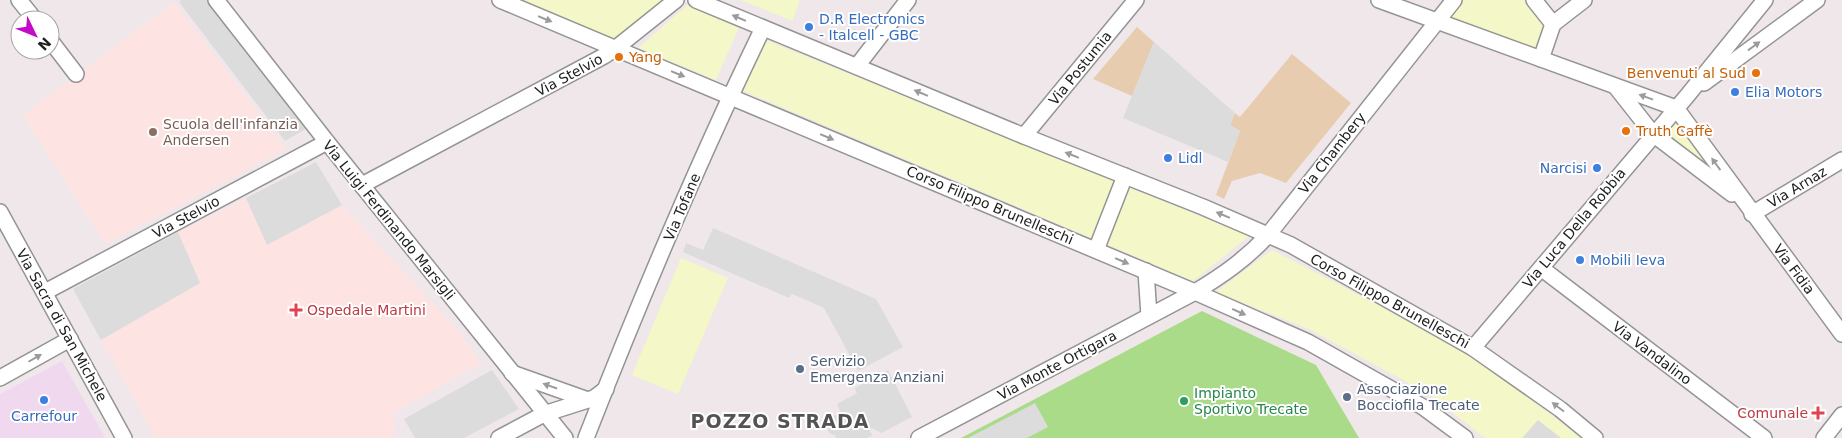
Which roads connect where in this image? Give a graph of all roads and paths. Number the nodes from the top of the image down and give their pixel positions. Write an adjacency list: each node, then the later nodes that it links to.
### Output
1 (19, 0): 14 (street)
2 (216, 0): 29 (street, Via Luigi Ferdinando Marsigli)
3 (500, 0): 18 (street, Corso Filippo Brunelleschi, one-way to 18)
4 (676, 0): 18 (street, Via Stelvio)
5 (696, 0): 17 (street, Corso Filippo Brunelleschi, one-way to 5)
6 (908, 0): 21 (street)
7 (1136, 0): 28 (street, Via Postumia)
8 (1379, 0): 15 (street)
9 (1454, 0): 15 (street, Via Chambery)
10 (1534, 0): 16 (street)
11 (1584, 0): 16 (street)
12 (1765, 0): 25 (street)
13 (1817, 0): 25 (street, one-way to 13)
14 (27, 10)
15 (1437, 20): 20 (street); 35 (street, Via Chambery)
16 (1553, 24): 20 (street)
17 (763, 28): 21 (street, Corso Filippo Brunelleschi); 24 (street, Via Tofane)
18 (616, 48): 24 (street, Corso Filippo Brunelleschi, one-way to 24); 32 (street, Via Stelvio)
19 (60, 53): 22 (street)
20 (1541, 59): 23 (street)
21 (856, 66): 28 (street, Corso Filippo Brunelleschi, one-way to 21)
22 (76, 74)
23 (1616, 87): 26 (street, one-way to 23); 27 (street, Via Fidia)
24 (730, 95): 36 (street, Corso Filippo Brunelleschi, one-way to 36); 47 (street, Via Tofane)
25 (1687, 96): 26 (street, Via Luca Della Robbia)
26 (1676, 108): 27 (street, Via Luca Della Robbia); 33 (street, Via Fidia, one-way to 26)
27 (1653, 134): 33 (street, Via Fidia); 37 (street, Via Luca Della Robbia)
28 (1024, 136): 31 (street, Corso Filippo Brunelleschi, one-way to 28)
29 (327, 142): 32 (street, Via Luigi Ferdinando Marsigli); 39 (street, Via Stelvio)
30 (1842, 160): 33 (street, Via Arnaz)
31 (1125, 176): 35 (street, Corso Filippo Brunelleschi, one-way to 31); 36 (street)
32 (362, 185): 45 (street, Via Luigi Ferdinando Marsigli)
33 (1749, 209): 42 (street, Via Fidia)
34 (0, 212): 39 (street, Via Sacra di San Michele)
35 (1268, 234): 40 (street, Via Chambery); 44 (street, Corso Filippo Brunelleschi)
36 (1096, 250): 38 (street, Corso Filippo Brunelleschi, one-way to 38)
37 (1540, 268): 44 (street, Via Luca Della Robbia); 58 (street, Via Vandalino)
38 (1146, 271): 40 (street, Corso Filippo Brunelleschi); 41 (street)
39 (45, 292): 43 (street, Via Sacra di San Michele)
40 (1195, 292): 41 (street, Via Monte Ortigara); 56 (street, Corso Filippo Brunelleschi, one-way to 56)
41 (1149, 316): 55 (street, Via Monte Ortigara)
42 (1842, 334)
43 (70, 339): 46 (street, one-way to 43); 51 (street, Via Sacra di San Michele)
44 (1473, 348): 57 (street, Corso Filippo Brunelleschi, one-way to 44)
45 (511, 372): 48 (street, one-way to 45); 49 (street, Via Luigi Ferdinando Marsigli)
46 (0, 378)
47 (606, 389): 48 (street); 54 (street, Via Tofane)
48 (588, 400): 49 (street)
49 (544, 414): 52 (street); 53 (street, Via Luigi Ferdinando Marsigli)
50 (1842, 415): 59 (street)
51 (124, 438)
52 (499, 438)
53 (565, 438)
54 (586, 438)
55 (920, 438)
56 (1465, 438)
57 (1596, 438)
58 (1764, 438)
59 (1824, 438)

